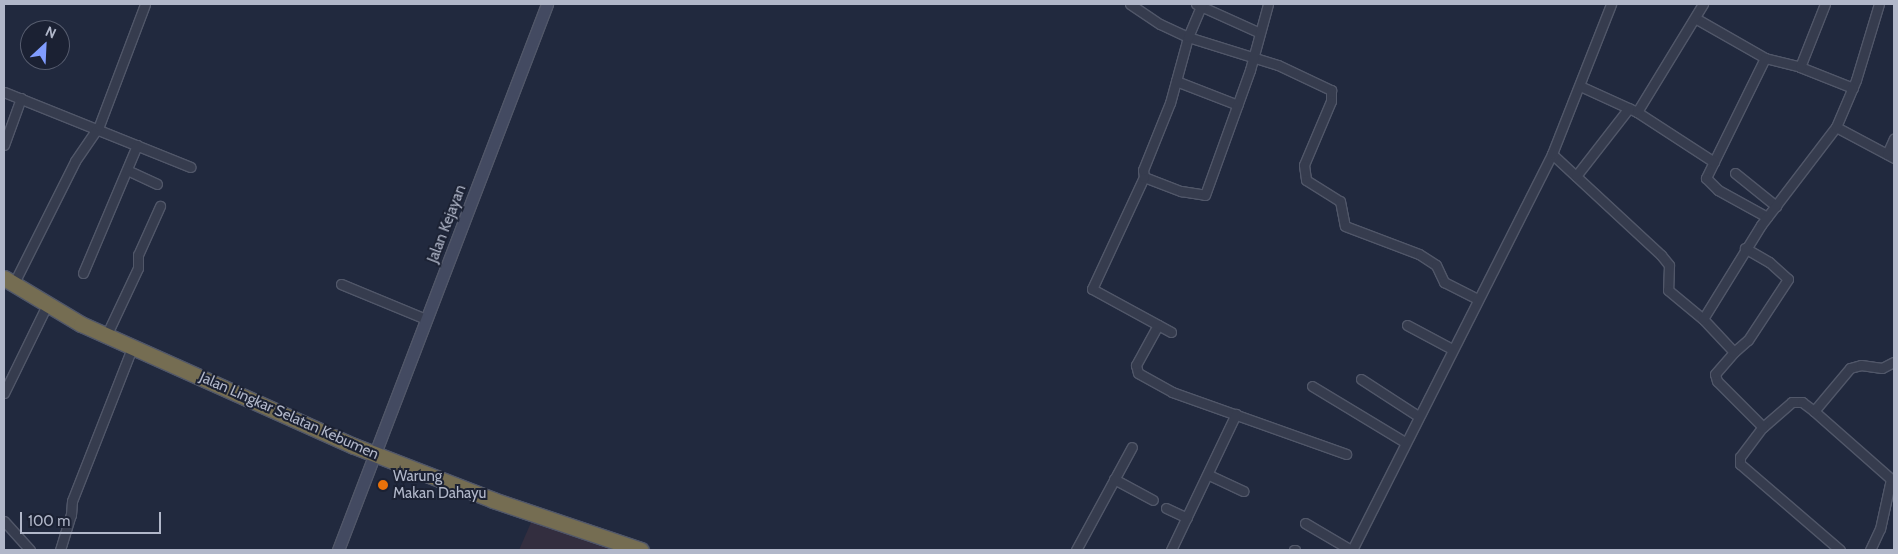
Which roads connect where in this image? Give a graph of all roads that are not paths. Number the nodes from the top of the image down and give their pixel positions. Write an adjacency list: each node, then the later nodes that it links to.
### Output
1 (145, 4): 24 (street)
2 (547, 4): 46 (main road, Jalan Kejayan)
3 (1130, 4): 12 (street)
4 (1199, 4): 11 (street); 12 (street)
5 (1268, 4): 11 (street)
6 (1611, 4): 17 (street)
7 (1703, 4): 10 (street)
8 (1825, 4): 15 (street)
9 (1880, 4): 18 (street)
10 (1695, 18): 14 (street); 22 (street)
11 (1258, 32): 13 (street)
12 (1188, 36): 13 (street); 16 (street)
13 (1253, 58): 21 (street); 44 (street)
14 (1765, 58): 15 (street); 30 (street)
15 (1800, 67): 18 (street)
16 (1176, 81): 21 (street); 35 (street)
17 (1580, 86): 22 (street); 28 (street)
18 (1853, 88): 23 (street)
19 (4, 92): 20 (street)
20 (21, 98): 24 (street); 26 (street)
21 (1238, 105): 35 (street)
22 (1633, 110): 30 (street); 34 (street)
23 (1836, 127): 29 (street); 38 (street)
24 (98, 128): 27 (street); 42 (street)
25 (1894, 138): 29 (street)
26 (4, 145)
27 (137, 145): 31 (street); 32 (street)
28 (1552, 154): 34 (street); 44 (street)
29 (1891, 156)
30 (1714, 162): 39 (street)
31 (191, 167)
32 (127, 170): 36 (street); 41 (street)
33 (1735, 173): 38 (street)
34 (1576, 176): 47 (street)
35 (1144, 177): 48 (street)
36 (157, 184)
37 (160, 206): 51 (street)
38 (1776, 206): 39 (street)
39 (1767, 216): 40 (street)
40 (1745, 248): 47 (street); 54 (street)
41 (83, 273)
42 (9, 280): 45 (highway, Jalan Lingkar Selatan Kebumen)
43 (341, 284): 46 (street)
44 (1476, 298): 53 (street)
45 (47, 305): 51 (highway, Jalan Lingkar Selatan Kebumen); 58 (street)
46 (426, 319): 65 (main road, Jalan Kejayan)
47 (1703, 319): 54 (street)
48 (1158, 325): 50 (street); 60 (street)
49 (1407, 325): 53 (street)
50 (1171, 332)
51 (106, 336): 52 (highway, Jalan Lingkar Selatan Kebumen)
52 (132, 348): 65 (highway, Jalan Lingkar Selatan Kebumen); 77 (street)
53 (1452, 349): 61 (street)
54 (1734, 352): 62 (street)
55 (1894, 362): 59 (street)
56 (1361, 379): 61 (street)
57 (1312, 386): 63 (street)
58 (4, 393)
59 (1814, 411): 62 (street); 68 (street)
60 (1236, 414): 66 (street); 67 (street)
61 (1418, 416): 63 (street)
62 (1763, 427): 83 (street)
63 (1405, 442): 82 (street)
64 (1132, 446): 69 (street)
65 (374, 454): 78 (main road, Jalan Kejayan); 79 (highway, Jalan Lingkar Selatan Kebumen)
66 (1346, 454)
67 (1209, 475): 70 (street); 73 (street)
68 (1893, 476): 84 (street)
69 (1114, 479): 71 (street); 80 (street)
70 (1244, 491)
71 (1153, 500)
72 (1166, 508): 73 (street)
73 (1187, 518): 81 (street)
74 (4, 521): 76 (street)
75 (1305, 523): 82 (street)
76 (30, 550)
77 (60, 550)
78 (338, 550)
79 (641, 550)
80 (1076, 550)
81 (1172, 550)
82 (1351, 550)
83 (1840, 550)
84 (1870, 550)

